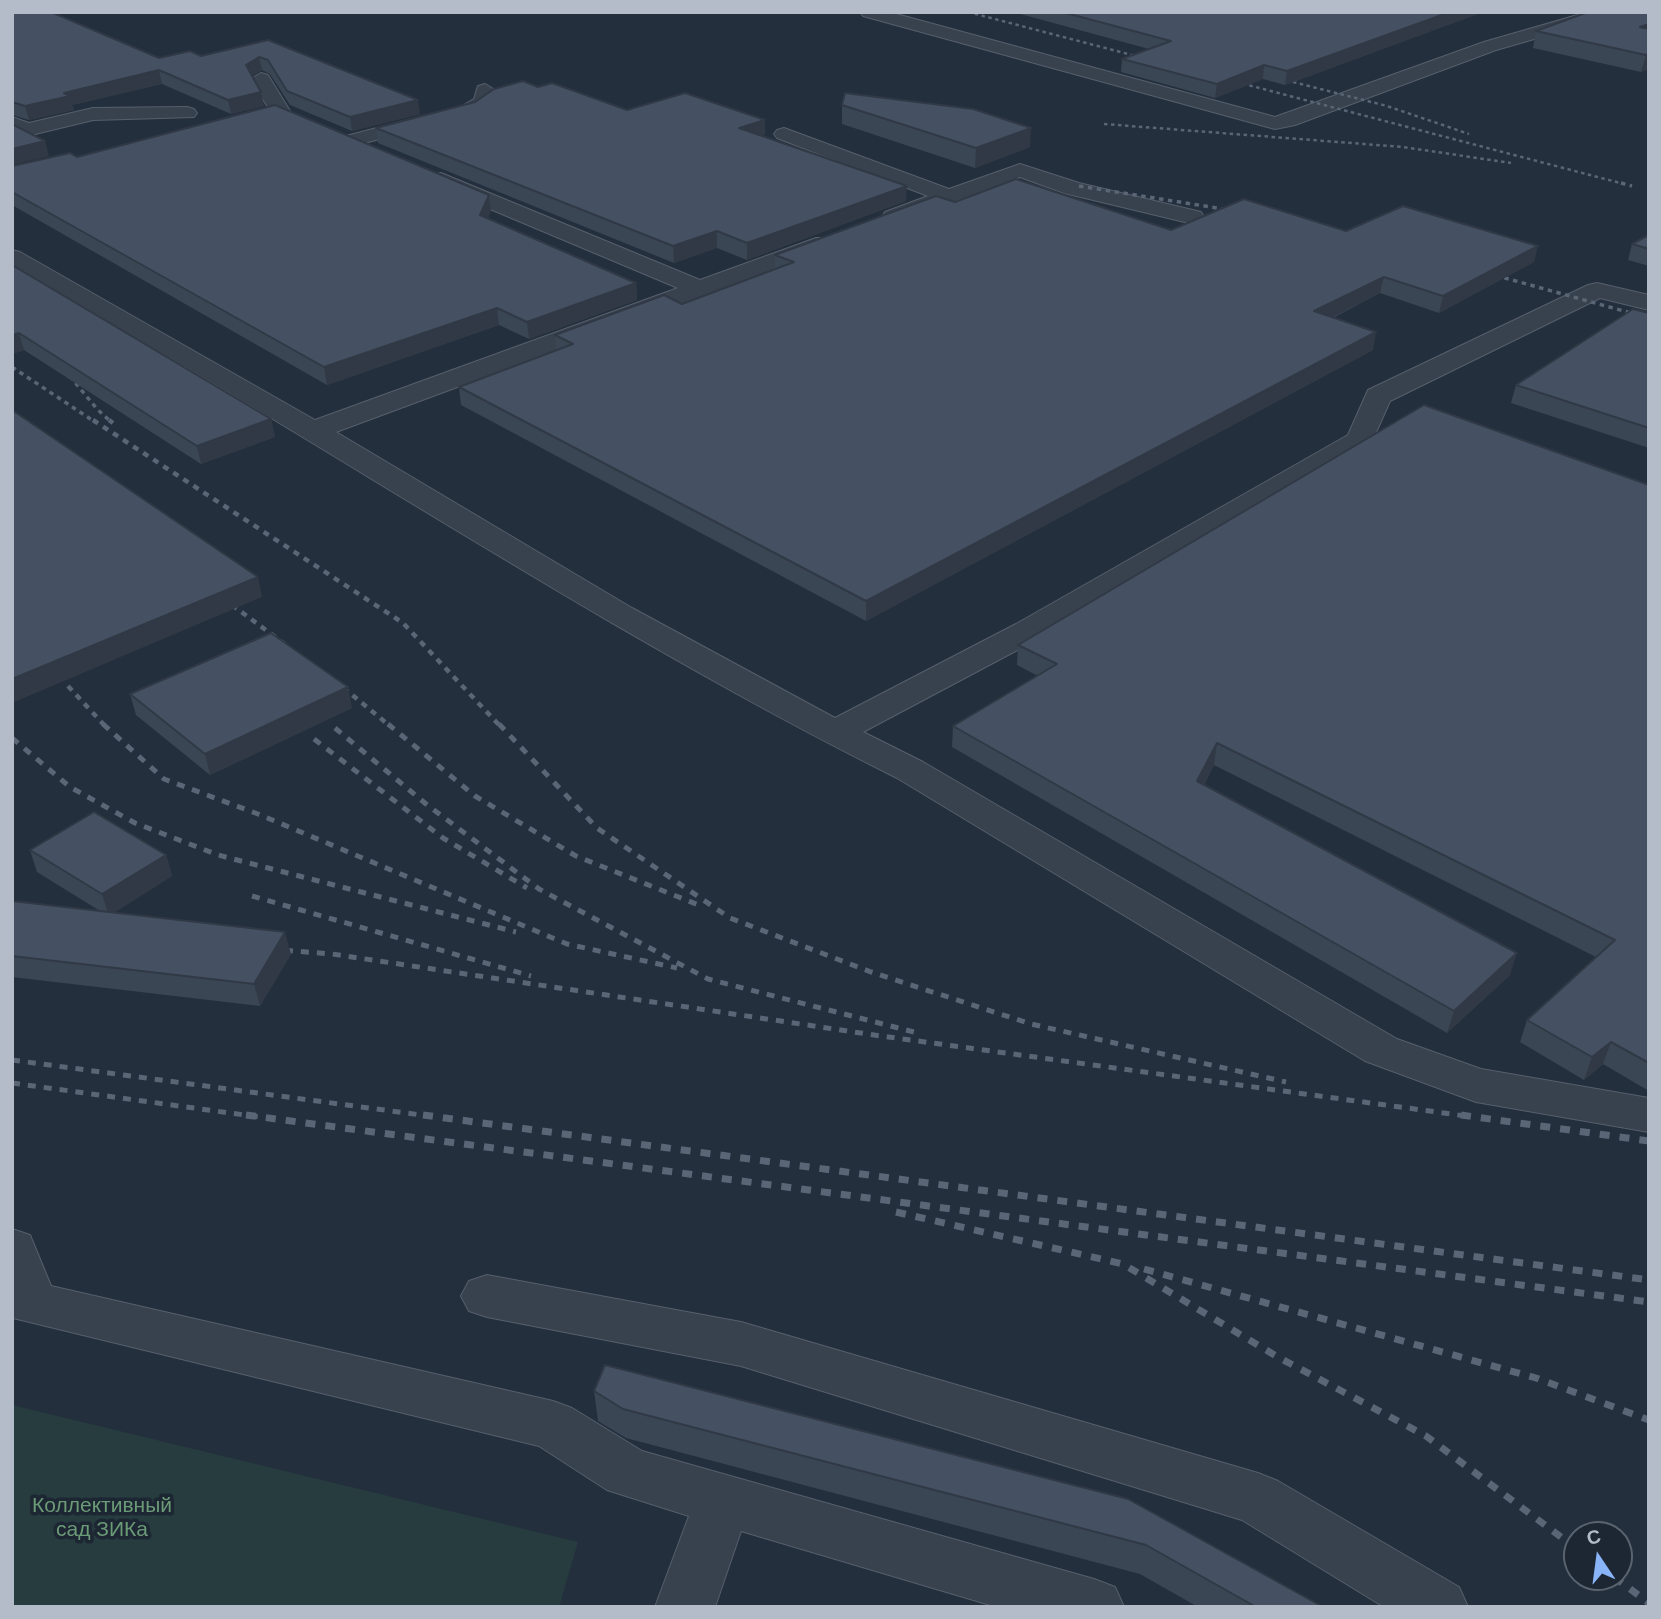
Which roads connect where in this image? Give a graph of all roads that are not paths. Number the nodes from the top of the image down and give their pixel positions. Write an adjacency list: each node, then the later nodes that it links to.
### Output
1 (869, 12): 10 (lane)
2 (1608, 12): 4 (lane)
3 (1480, 27): 4 (lane)
4 (1508, 42): 6 (lane)
5 (1403, 57): 6 (lane)
6 (1437, 64): 10 (lane)
7 (261, 79): 11 (lane)
8 (1327, 86): 10 (lane)
9 (485, 90): 18 (lane)
10 (1360, 94)
11 (279, 111): 12 (lane); 13 (lane)
12 (253, 118)
13 (303, 121)
14 (12, 123): 15 (lane)
15 (191, 126)
16 (326, 131): 18 (lane)
17 (784, 134): 21 (lane)
18 (349, 141): 19 (lane)
19 (387, 156)
20 (424, 172): 26 (lane)
21 (948, 196): 22 (lane); 23 (lane)
22 (1193, 217)
23 (870, 225)
24 (844, 235): 26 (lane)
25 (12, 257): 28 (lane)
26 (700, 289): 28 (lane)
27 (1649, 303): 29 (lane)
28 (313, 431): 29 (lane)
29 (834, 733): 30 (lane)
30 (1649, 1115)
31 (12, 1249): 33 (lane)
32 (487, 1296): 36 (lane)
33 (723, 1499): 34 (lane); 35 (lane)
34 (685, 1607)
35 (1094, 1607)
36 (1438, 1607)

